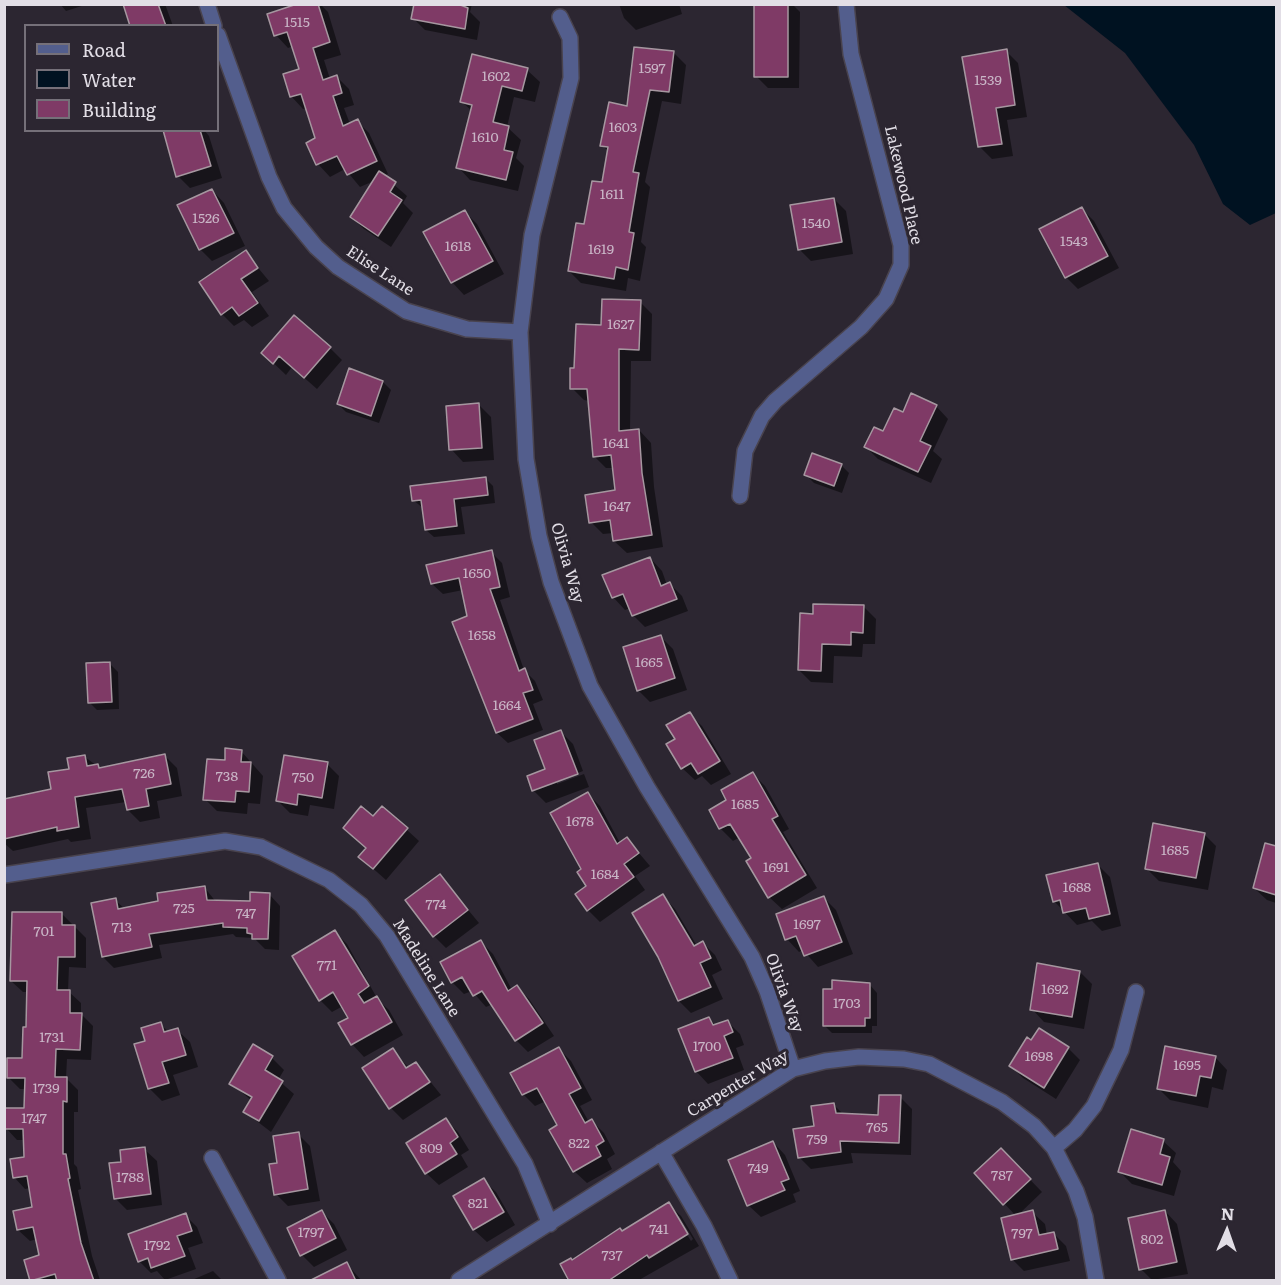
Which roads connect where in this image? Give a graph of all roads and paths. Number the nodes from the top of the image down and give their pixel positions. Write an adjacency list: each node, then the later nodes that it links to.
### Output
1 (207, 4): 4 (street)
2 (846, 4): 7 (street, Lakewood Place)
3 (560, 17): 6 (street, Olivia Way)
4 (213, 24)
5 (219, 37): 6 (street, Elise Lane)
6 (520, 332): 10 (street, Olivia Way)
7 (740, 496)
8 (4, 875): 14 (street, Madeline Lane)
9 (1136, 992): 11 (street)
10 (793, 1069): 11 (street, Carpenter Way); 12 (street, Carpenter Way)
11 (1054, 1148): 18 (street, Carpenter Way)
12 (661, 1152): 14 (street, Carpenter Way); 17 (street)
13 (212, 1158): 15 (street)
14 (550, 1224): 16 (street, Carpenter Way)
15 (278, 1281)
16 (459, 1281)
17 (730, 1281)
18 (1096, 1281)

